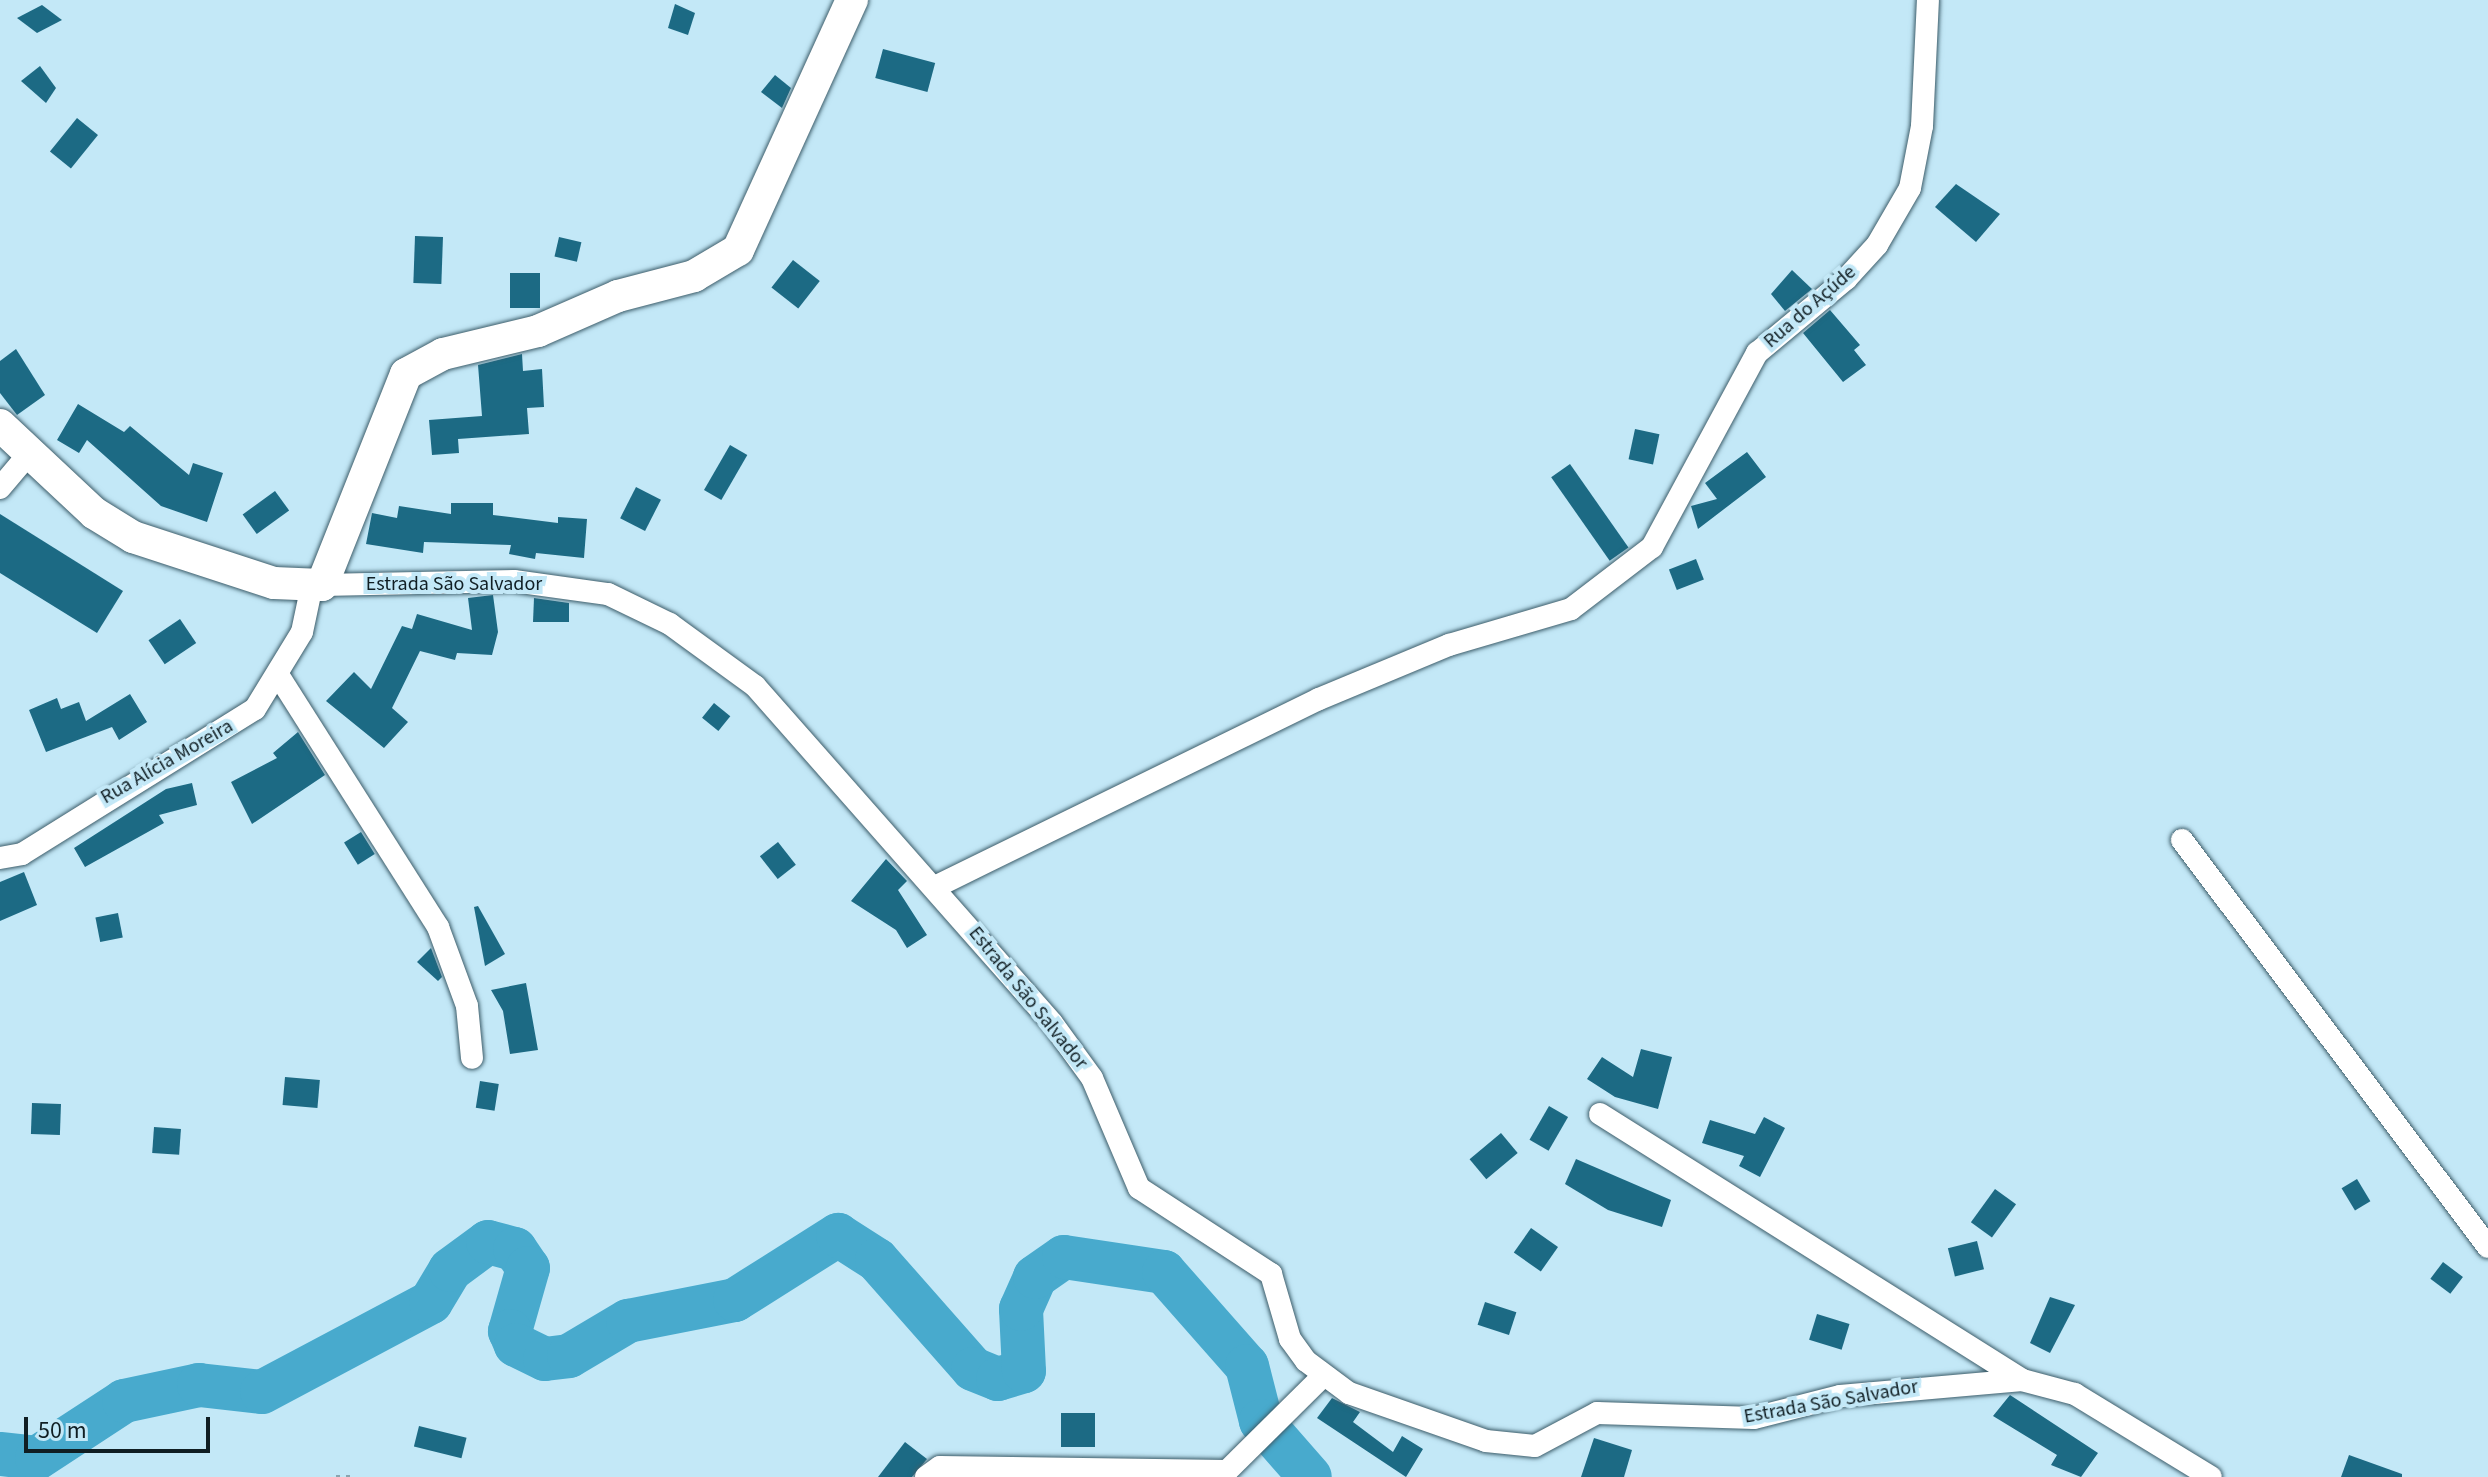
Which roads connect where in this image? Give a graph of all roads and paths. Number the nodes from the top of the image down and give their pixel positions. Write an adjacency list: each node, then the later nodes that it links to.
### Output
1 (852, 0): 6 (street)
2 (1928, 0): 10 (street, Rua do Açúde)
3 (0, 425): 4 (street, Estrada São Salvador)
4 (27, 456): 5 (street); 6 (street, Estrada São Salvador)
5 (0, 488)
6 (317, 585): 7 (street, Rua Alícia Moreira); 10 (street, Estrada São Salvador)
7 (280, 678): 9 (street, Rua Alícia Moreira); 11 (street)
8 (2182, 840): 13 (street)
9 (0, 858)
10 (937, 886): 14 (street, Estrada São Salvador)
11 (472, 1058)
12 (1600, 1114): 15 (street)
13 (2488, 1247)
14 (1323, 1376): 15 (street, Estrada São Salvador); 18 (street)
15 (2022, 1380): 19 (street, Estrada São Salvador)
16 (336, 1477): 17 (path)
17 (350, 1477)
18 (926, 1477)
19 (2211, 1477)

